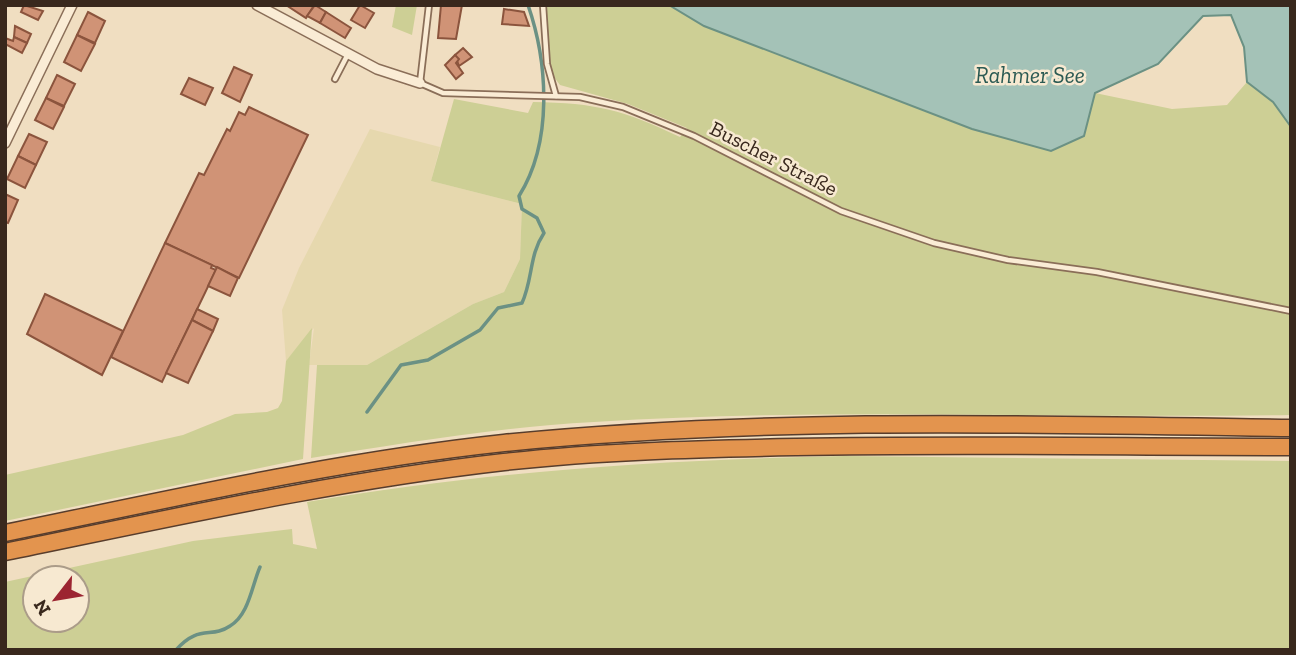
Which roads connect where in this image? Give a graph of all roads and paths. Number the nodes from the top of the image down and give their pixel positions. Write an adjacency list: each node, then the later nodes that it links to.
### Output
1 (72, 5): 9 (street)
2 (257, 5): 5 (street, Buscher Straße)
3 (429, 5): 7 (lane)
4 (542, 5): 8 (lane)
5 (348, 54): 6 (lane); 7 (street, Buscher Straße)
6 (335, 79)
7 (420, 83): 8 (lane, Buscher Straße)
8 (556, 96): 10 (lane, Buscher Straße)
9 (5, 143)
10 (1291, 311)
11 (1287, 428): 13 (highway)
12 (1288, 447): 14 (highway)
13 (5, 533)
14 (5, 552)

